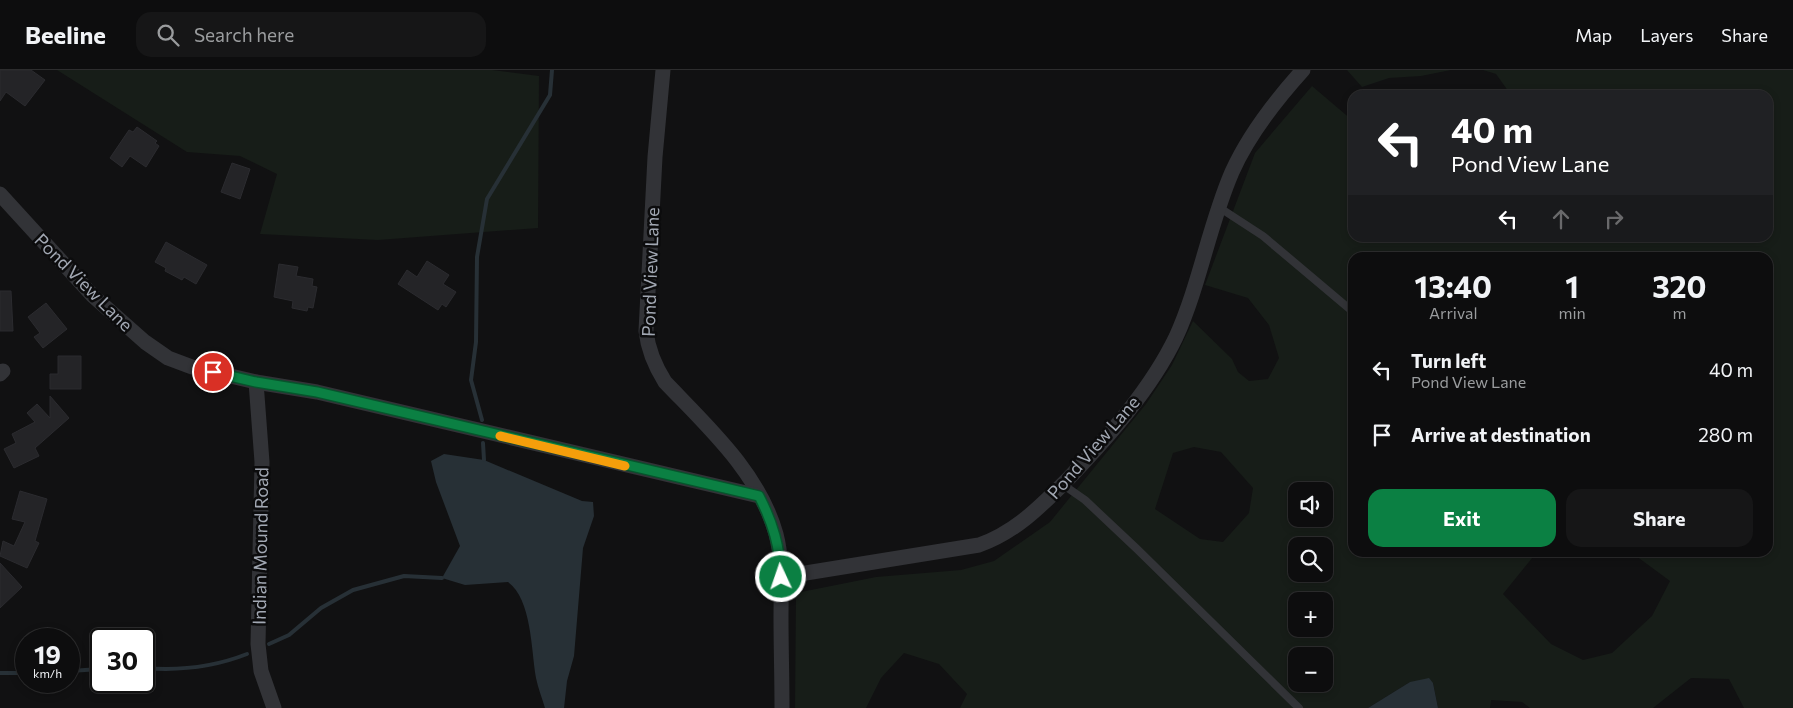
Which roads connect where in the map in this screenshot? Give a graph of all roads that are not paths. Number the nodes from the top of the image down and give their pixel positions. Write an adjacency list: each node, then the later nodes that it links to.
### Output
1 (663, 70): 8 (street, Pond View Lane)
2 (1303, 70): 4 (street, Pond View Lane)
3 (0, 194): 6 (street, Pond View Lane)
4 (1220, 208): 5 (lane); 7 (street, Pond View Lane)
5 (1348, 307)
6 (256, 382): 8 (street, Pond View Lane); 10 (street, Indian Mound Road)
7 (1062, 484): 9 (street, Pond View Lane); 12 (lane)
8 (759, 496): 9 (street, Pond View Lane)
9 (781, 577): 11 (street)
10 (274, 708)
11 (782, 708)
12 (1299, 708)

